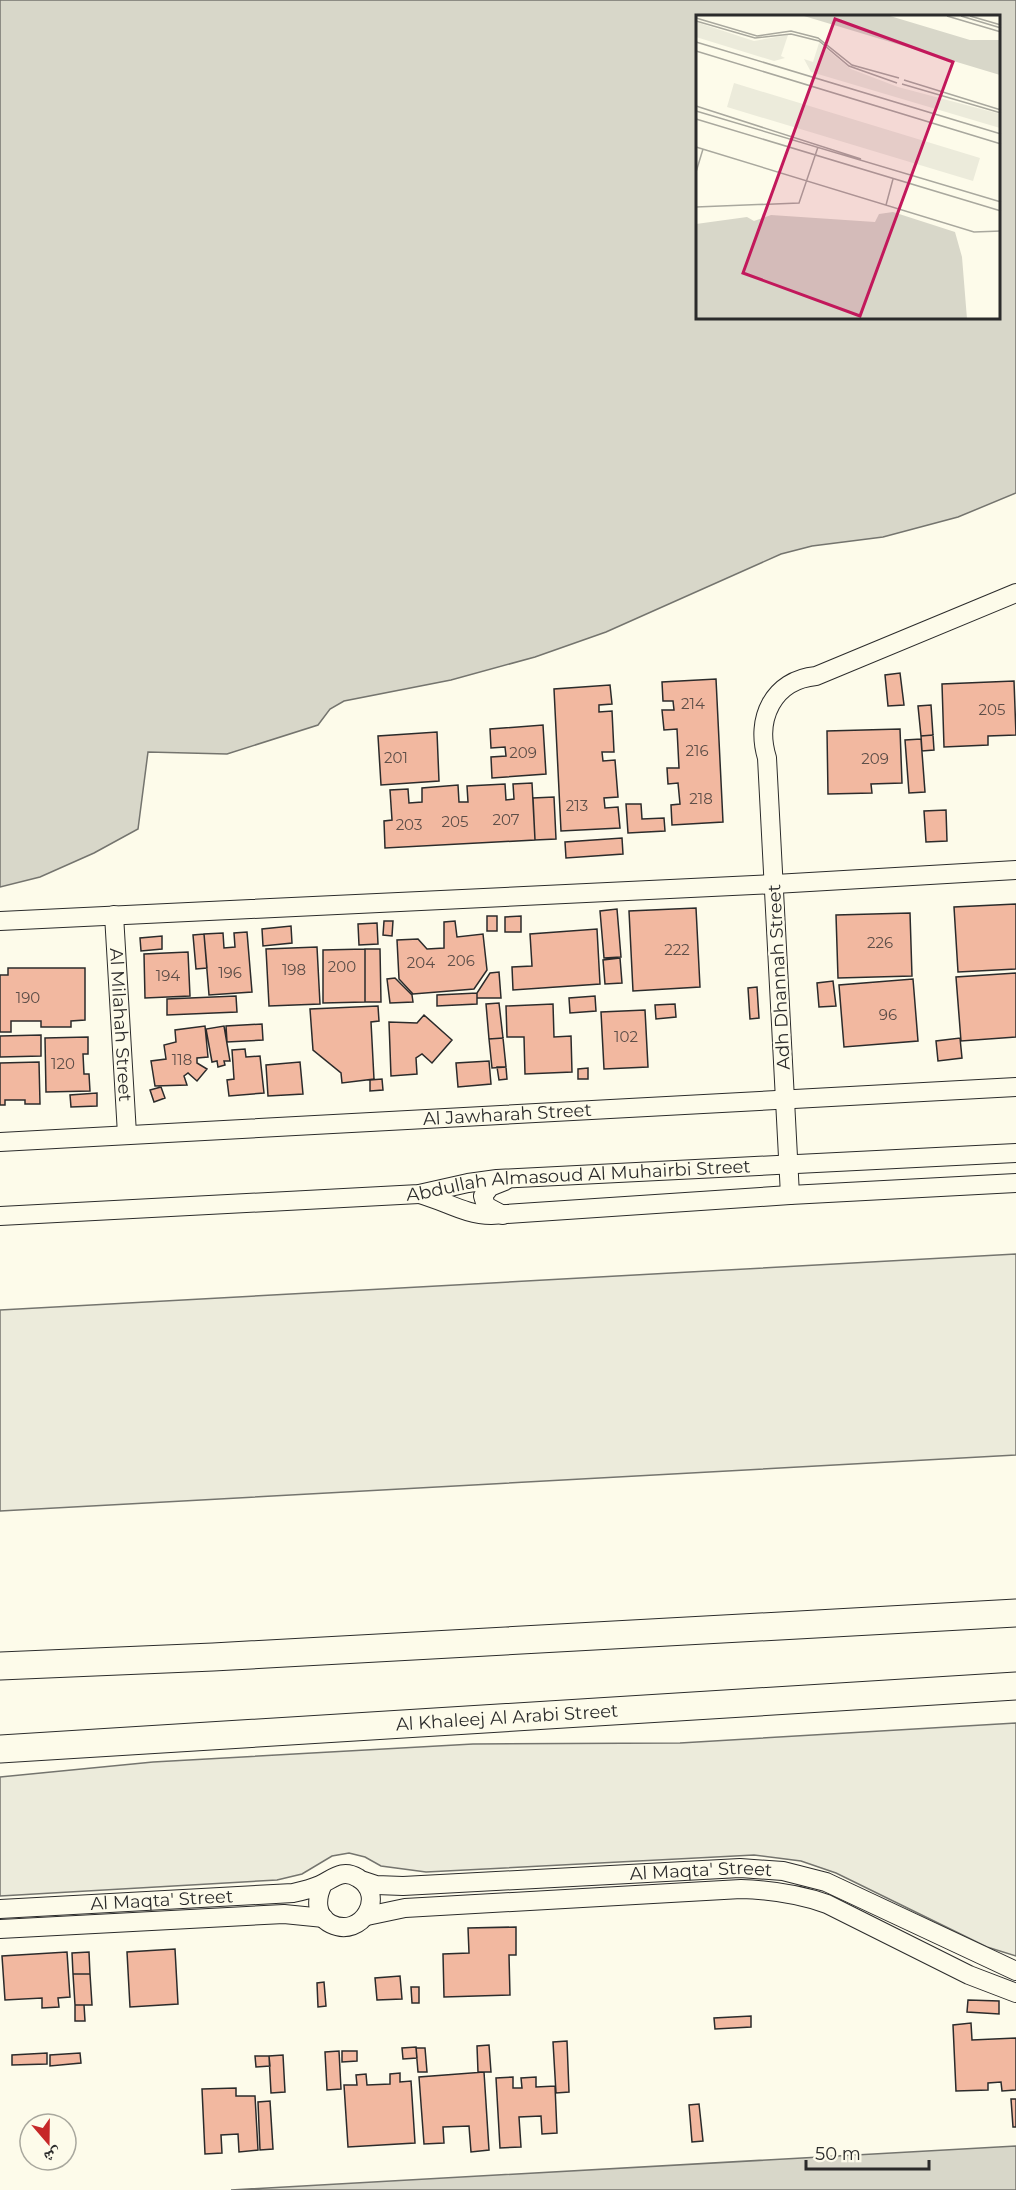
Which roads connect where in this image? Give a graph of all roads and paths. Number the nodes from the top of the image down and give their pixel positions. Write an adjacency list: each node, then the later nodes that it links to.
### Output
1 (1016, 593): 3 (street, Adh Dhannah Street)
2 (1016, 870): 3 (street)
3 (775, 884): 4 (street); 7 (street, Adh Dhannah Street)
4 (114, 915): 5 (street); 8 (street, Al Milahah Street)
5 (0, 921)
6 (1016, 1087): 7 (street, Al Jawharah Street)
7 (785, 1098): 8 (street, Al Jawharah Street); 11 (street, Adh Dhannah Street)
8 (127, 1134): 9 (street, Al Jawharah Street)
9 (0, 1142)
10 (1016, 1153): 11 (street, Abdullah Almasoud Al Muhairbi Street)
11 (788, 1165): 12 (street, Abdullah Almasoud Al Muhairbi Street); 15 (street, Adh Dhannah Street)
12 (510, 1179): 14 (street, Abdullah Almasoud Al Muhairbi Street); 16 (street)
13 (1016, 1183): 15 (street, Abdullah Almasoud Al Muhairbi Street)
14 (419, 1194): 16 (street, Abdullah Almasoud Al Muhairbi Street); 17 (street)
15 (790, 1195): 16 (street, Abdullah Almasoud Al Muhairbi Street)
16 (503, 1215)
17 (0, 1216)
18 (1016, 1613): 19 (highway)
19 (0, 1666)
20 (1016, 1686): 21 (highway, Al Khaleej Al Arabi Street)
21 (0, 1749)
22 (364, 1881): 23 (street); 25 (street); 28 (street, Al Maqta' Street)
23 (323, 1884): 24 (street, Al Maqta' Street); 26 (street)
24 (0, 1909)
25 (367, 1916): 26 (street); 29 (street, Al Maqta' Street)
26 (324, 1918): 27 (street, Al Maqta' Street)
27 (0, 1929)
28 (1016, 1971)
29 (1016, 1993)

